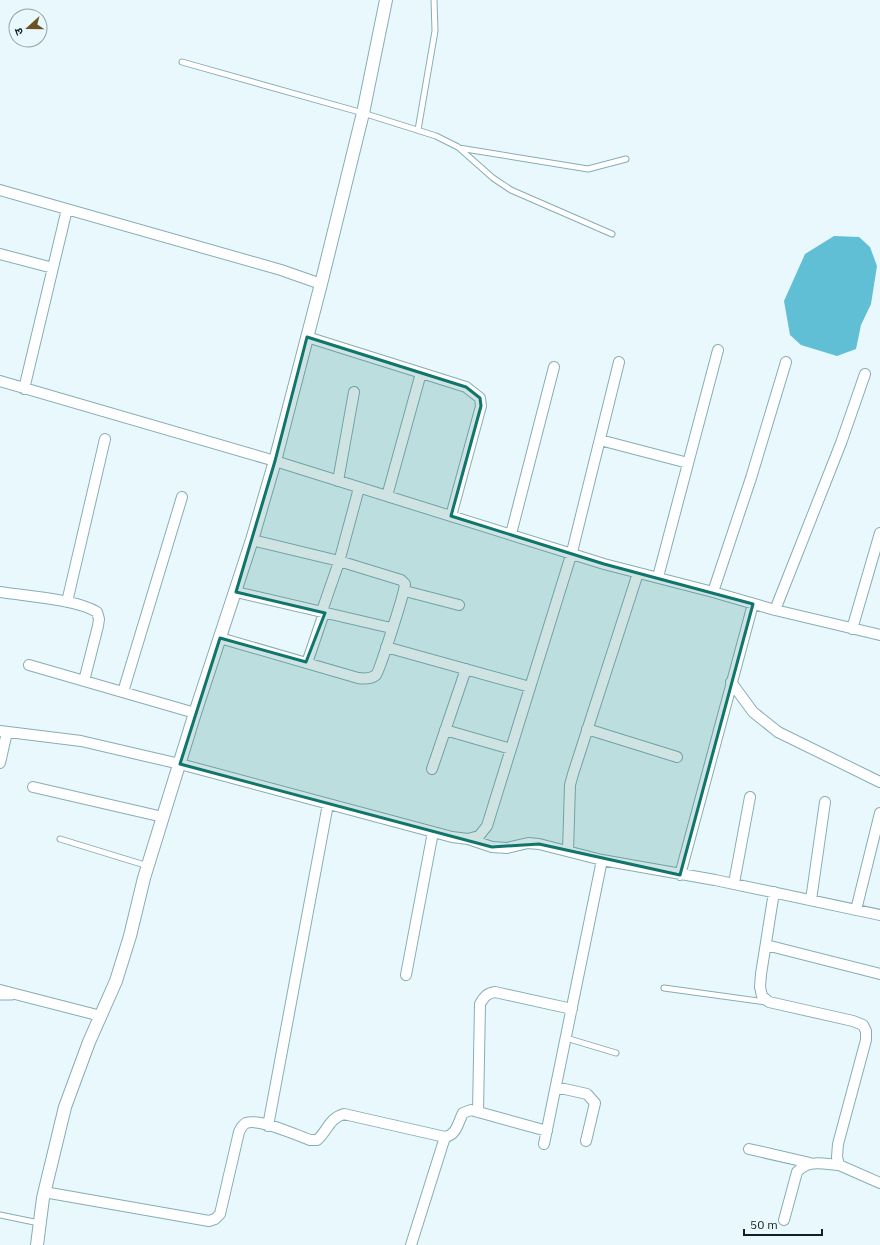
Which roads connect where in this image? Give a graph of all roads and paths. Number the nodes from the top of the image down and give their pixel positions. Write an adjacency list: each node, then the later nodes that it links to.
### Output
1 (386, 0): 4 (street)
2 (434, 0): 5 (lane)
3 (182, 62): 4 (lane)
4 (363, 113): 5 (lane); 13 (street)
5 (418, 130): 6 (lane)
6 (458, 147): 7 (lane); 10 (lane)
7 (626, 159)
8 (0, 190): 9 (street)
9 (67, 209): 12 (street); 13 (street)
10 (612, 234)
11 (0, 254): 12 (street)
12 (53, 268): 22 (street)
13 (321, 284): 14 (street)
14 (307, 337): 19 (street); 26 (street)
15 (718, 350): 27 (street)
16 (618, 362): 25 (street)
17 (786, 362): 43 (street)
18 (554, 367): 34 (street)
19 (421, 373): 30 (street); 32 (street)
20 (865, 374): 47 (street)
21 (0, 381): 22 (street)
22 (24, 389): 26 (street)
23 (354, 392): 28 (street)
24 (105, 439): 44 (street)
25 (600, 440): 27 (street); 36 (street)
26 (275, 461): 28 (street); 35 (street)
27 (688, 463): 39 (street)
28 (338, 481): 29 (street)
29 (359, 488): 30 (street); 37 (street)
30 (387, 496): 32 (street)
31 (182, 497): 60 (street)
32 (451, 516): 34 (street)
33 (880, 533): 50 (street)
34 (511, 534): 36 (street)
35 (252, 540): 37 (street); 42 (street)
36 (572, 552): 38 (street); 59 (street)
37 (339, 561): 40 (street); 48 (street)
38 (638, 573): 39 (street); 62 (street)
39 (658, 577): 43 (street)
40 (404, 591): 46 (street); 49 (street)
41 (0, 592): 44 (street)
42 (236, 592): 48 (street); 52 (street)
43 (713, 592): 45 (street)
44 (67, 602): 57 (street)
45 (753, 604): 47 (street); 58 (street)
46 (459, 605)
47 (775, 610): 50 (street)
48 (324, 613): 49 (street); 54 (street)
49 (391, 628): 53 (street)
50 (852, 629): 51 (street)
51 (880, 635)
52 (220, 638): 54 (street); 61 (street)
53 (386, 647): 54 (street); 56 (street)
54 (307, 663)
55 (29, 665): 57 (street)
56 (466, 669): 59 (street); 63 (street)
57 (84, 681): 60 (street)
58 (732, 682): 70 (street); 83 (street)
59 (530, 687): 65 (street)
60 (123, 692): 61 (street)
61 (195, 713): 68 (street)
62 (587, 729): 66 (street); 80 (street)
63 (446, 730): 65 (street); 69 (street)
64 (3, 732): 67 (street); 68 (street)
65 (511, 749): 79 (street)
66 (677, 758)
67 (0, 763)
68 (180, 764): 74 (street); 76 (street)
69 (432, 769)
70 (880, 782)
71 (33, 787): 76 (street)
72 (750, 797): 84 (street)
73 (825, 802): 86 (street)
74 (328, 804): 77 (street); 103 (street)
75 (880, 813): 87 (street)
76 (163, 817): 82 (street)
77 (433, 832): 79 (street); 91 (street)
78 (60, 839): 82 (lane)
79 (468, 839): 80 (street)
80 (568, 851): 81 (street)
81 (602, 860): 83 (street); 97 (street)
82 (148, 866): 98 (street)
83 (680, 875): 84 (street)
84 (734, 883): 85 (street)
85 (774, 892): 86 (street); 89 (street)
86 (811, 900): 87 (street)
87 (856, 910): 88 (street)
88 (880, 915)
89 (766, 945): 90 (street); 96 (street)
90 (880, 974)
91 (406, 975)
92 (664, 988): 96 (lane)
93 (0, 990): 94 (street)
94 (25, 996): 95 (lane); 98 (street)
95 (0, 997)
96 (769, 1002): 110 (street)
97 (572, 1009): 99 (street); 102 (street)
98 (101, 1016): 112 (street)
99 (566, 1038): 100 (lane); 101 (street)
100 (616, 1053)
101 (556, 1087): 104 (street); 106 (street)
102 (478, 1112): 104 (street); 105 (street)
103 (268, 1126): 105 (street); 112 (street)
104 (547, 1131): 107 (street)
105 (445, 1137): 117 (street)
106 (586, 1141)
107 (544, 1144)
108 (749, 1149): 109 (street)
109 (810, 1163): 110 (street); 114 (street)
110 (839, 1165): 111 (street)
111 (880, 1183)
112 (44, 1192): 115 (street)
113 (0, 1215): 115 (lane)
114 (784, 1220)
115 (40, 1224): 116 (street)
116 (37, 1245)
117 (411, 1245)

